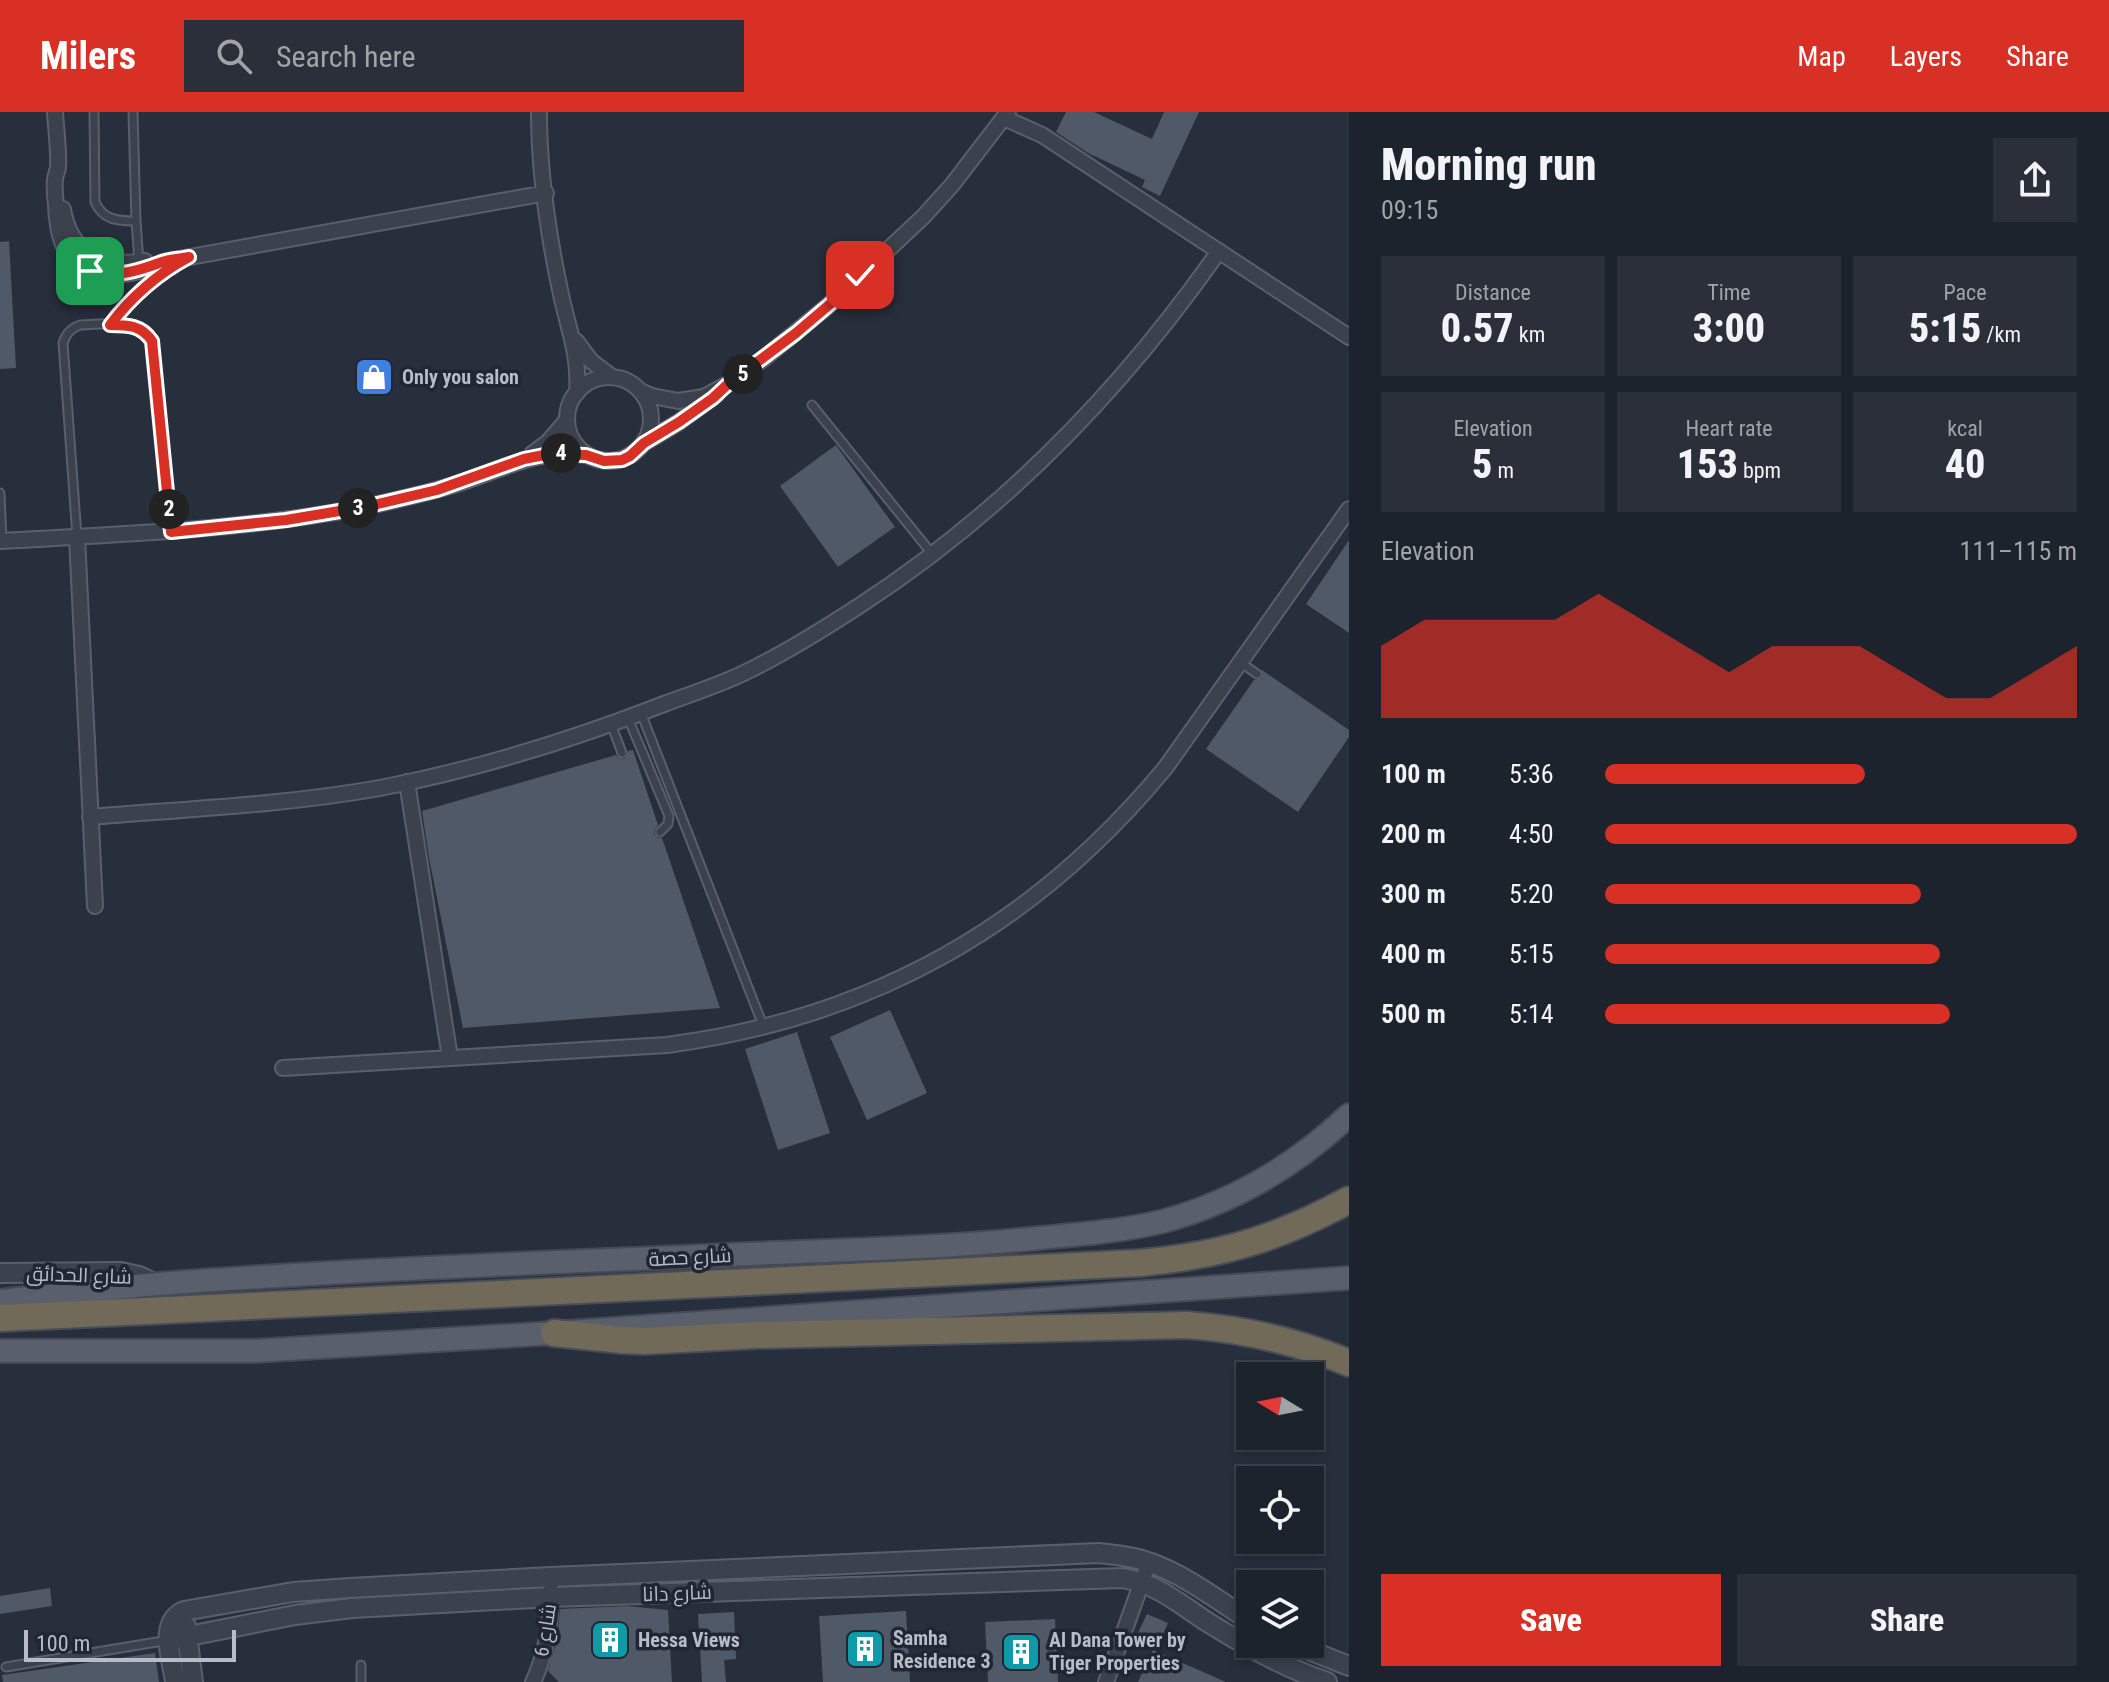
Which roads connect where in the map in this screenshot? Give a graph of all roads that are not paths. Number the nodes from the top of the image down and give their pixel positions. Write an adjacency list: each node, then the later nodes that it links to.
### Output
1 (55, 112): 6 (street)
2 (94, 112): 8 (lane)
3 (133, 112): 8 (lane)
4 (539, 112): 7 (street)
5 (1009, 114): 9 (street); 17 (street)
6 (58, 170): 11 (street); 12 (street)
7 (546, 193): 10 (street); 14 (street)
8 (136, 221): 11 (lane)
9 (1219, 251): 15 (street); 30 (street)
10 (189, 257): 12 (street); 13 (lane)
11 (139, 262): 12 (street)
12 (162, 262)
13 (110, 325): 27 (lane); 28 (lane)
14 (570, 328): 16 (street); 19 (street)
15 (1349, 337)
16 (612, 377): 18 (street); 19 (street)
17 (728, 384): 18 (street); 22 (street)
18 (640, 391): 22 (street)
19 (577, 393): 21 (street)
20 (812, 405): 30 (lane)
21 (567, 420): 23 (street); 24 (street)
22 (644, 443): 23 (street)
23 (586, 455): 24 (street)
24 (524, 459): 27 (street)
25 (0, 493): 29 (lane)
26 (1347, 517): 31 (street)
27 (171, 532): 28 (street)
28 (77, 537): 29 (street); 39 (street)
29 (1, 541)
30 (933, 555): 33 (street)
31 (1240, 662): 32 (lane); 42 (street)
32 (1257, 674)
33 (635, 716): 34 (street); 36 (lane); 42 (lane)
34 (611, 724): 35 (lane); 38 (street)
35 (622, 753)
36 (643, 753): 37 (lane); 40 (lane)
37 (636, 761)
38 (407, 782): 39 (street); 43 (street)
39 (90, 817): 41 (street)
40 (660, 832)
41 (95, 906)
42 (764, 1028): 43 (street)
43 (450, 1058): 44 (street)
44 (283, 1068)
45 (1349, 1115): 49 (main road, شارع حصة)
46 (1349, 1200): 51 (highway)
47 (0, 1273): 49 (street, شارع الحدائق)
48 (1349, 1278): 52 (main road)
49 (156, 1284): 50 (main road, شارع حصة)
50 (0, 1301)
51 (0, 1318)
52 (554, 1333): 53 (main road); 54 (highway)
53 (0, 1351)
54 (1349, 1363)
55 (1149, 1562): 56 (street, شارع دانا); 57 (street); 59 (street, شارع دانا)
56 (551, 1577): 58 (street, شارع 6); 60 (street, شارع دانا)
57 (1141, 1581): 58 (street, شارع دانا); 69 (street); 70 (street, شارع دانا)
58 (551, 1597): 60 (street, شارع دانا); 68 (street, شارع 6)
59 (1236, 1612)
60 (178, 1638): 64 (lane, شارع دانا); 65 (street); 66 (street)
61 (1324, 1656): 63 (street)
62 (361, 1665): 67 (lane)
63 (1349, 1666)
64 (6, 1667)
65 (175, 1682)
66 (193, 1682)
67 (361, 1682)
68 (533, 1682)
69 (1106, 1682)
70 (1327, 1682)

